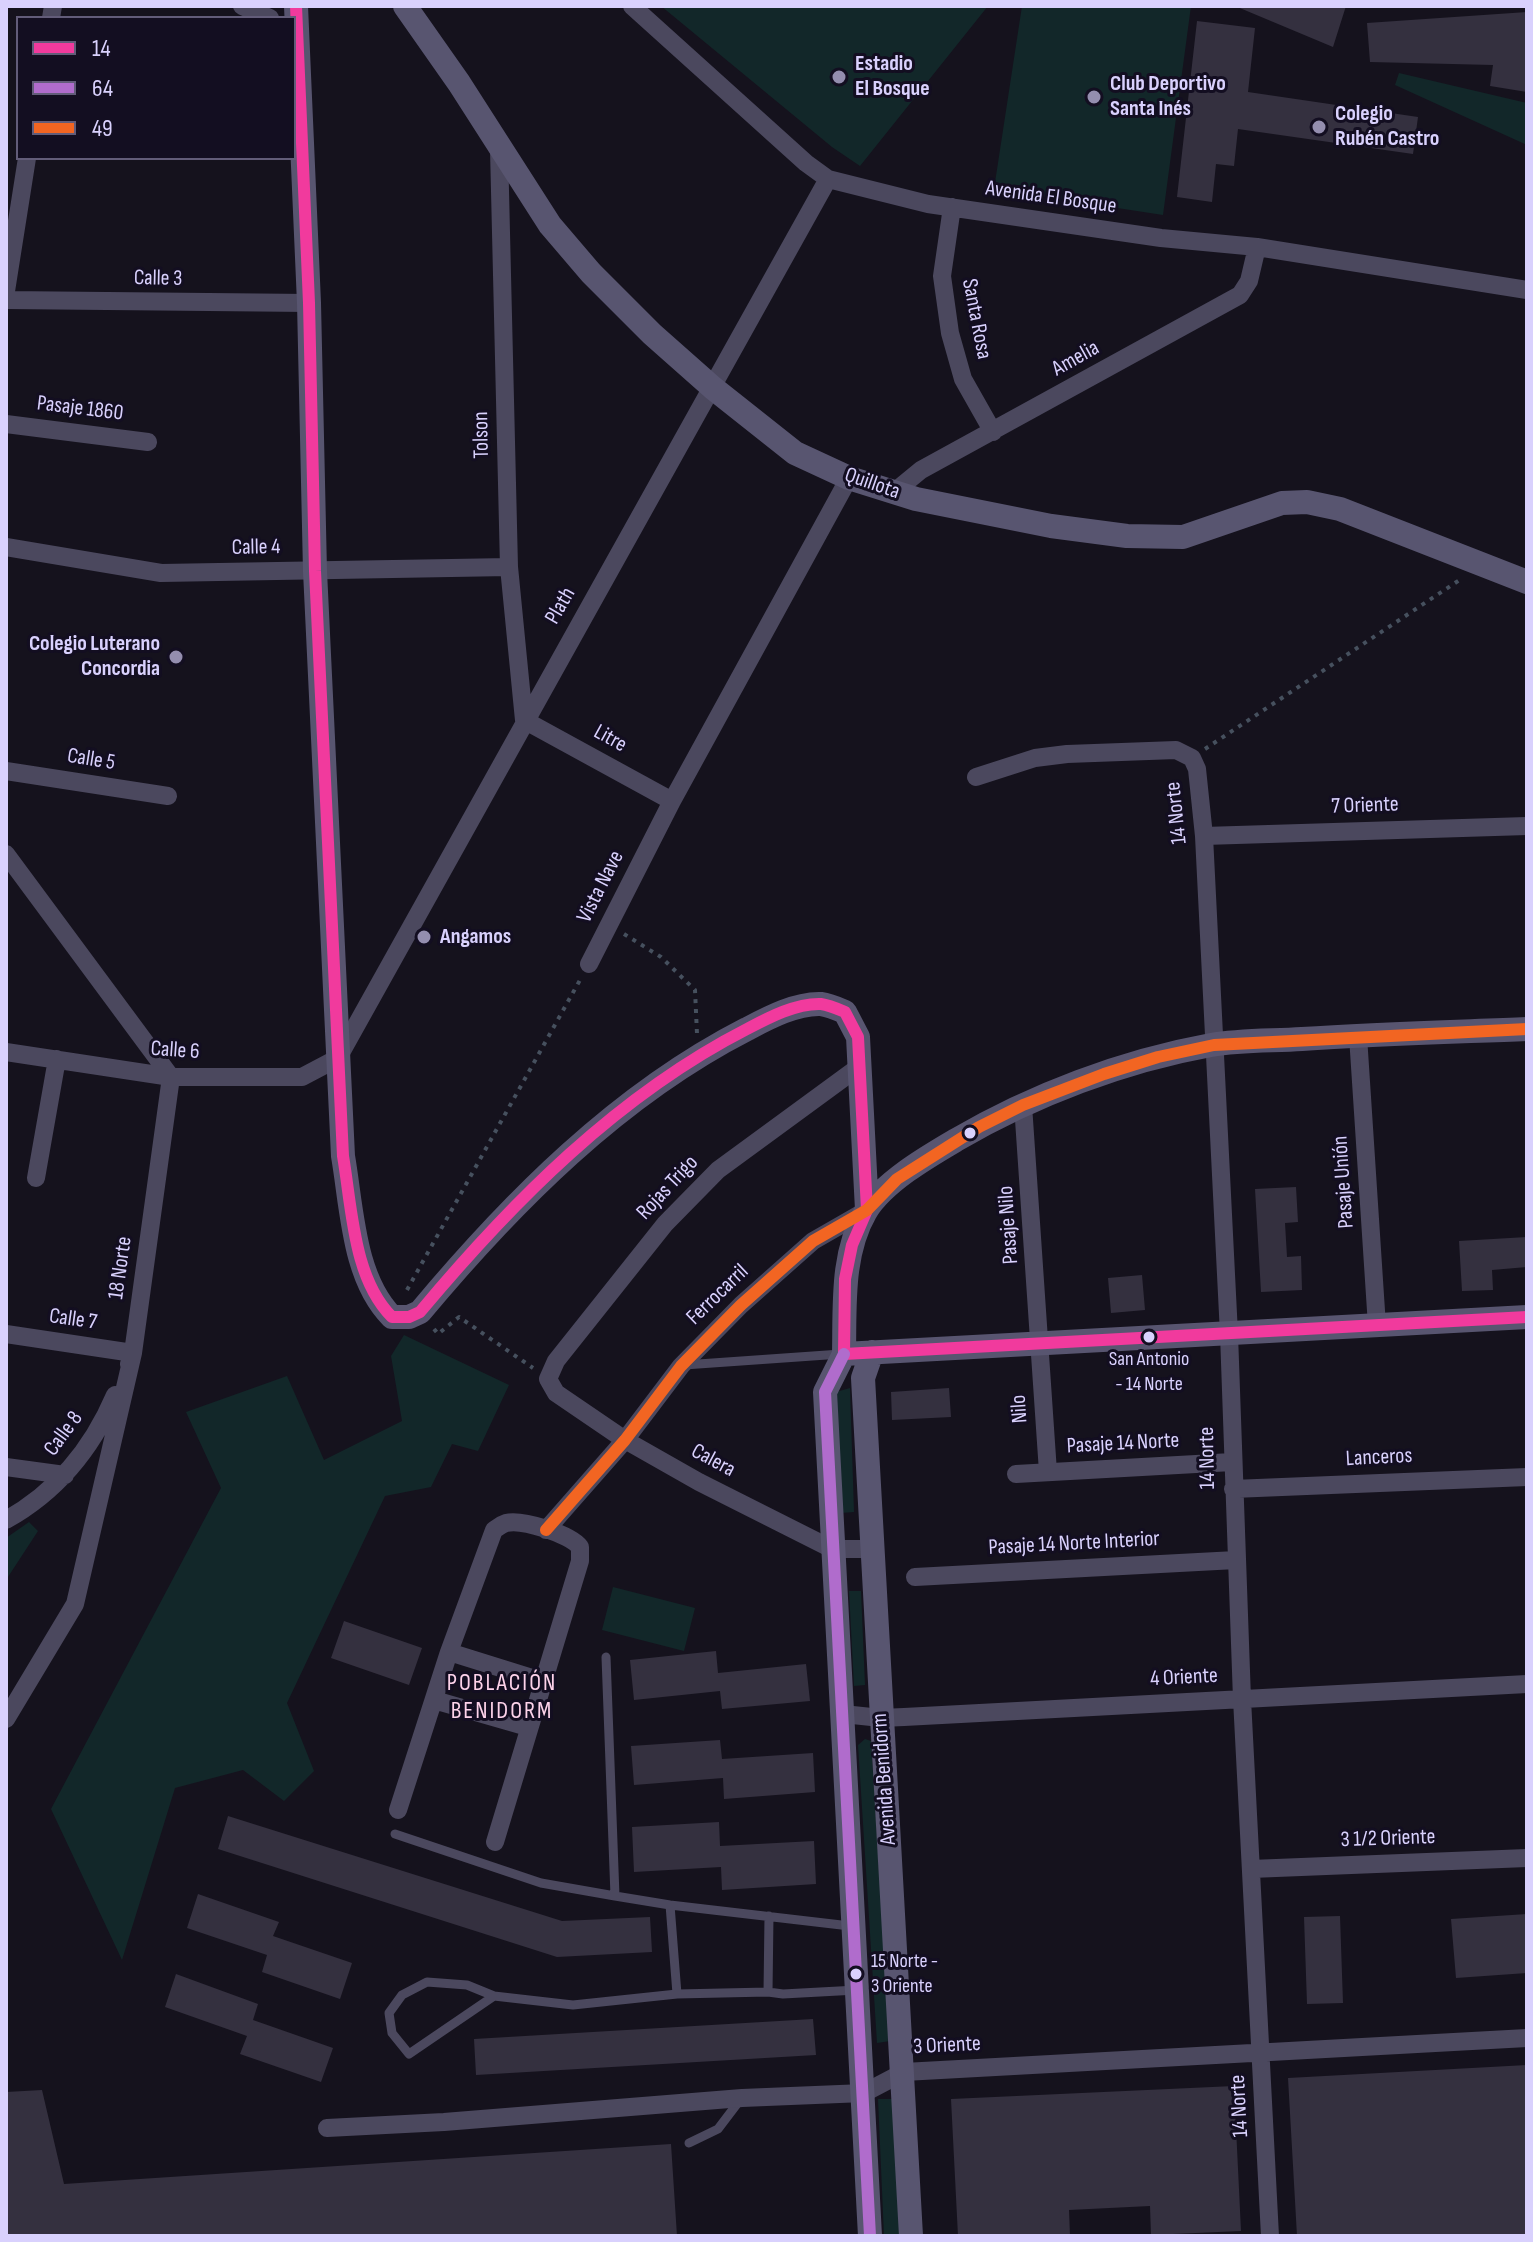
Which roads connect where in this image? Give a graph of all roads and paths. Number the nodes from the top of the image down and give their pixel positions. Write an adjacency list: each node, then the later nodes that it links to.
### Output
1 (242, 6): 4 (street)
2 (405, 6): 6 (main road, Quillota)
3 (632, 6): 8 (street, Avenida El Bosque)
4 (265, 16)
5 (296, 21): 15 (main road)
6 (499, 149): 16 (main road, Quillota); 24 (street, Tolson)
7 (26, 160): 9 (street)
8 (828, 179): 10 (street, Avenida El Bosque); 16 (street, Plath)
9 (12, 205): 13 (street)
10 (952, 207): 11 (street, Avenida El Bosque); 18 (street, Santa Rosa)
11 (1257, 247): 12 (street, Avenida El Bosque); 18 (street, Amelia)
12 (1527, 290)
13 (6, 291)
14 (6, 300): 15 (street, Calle 3)
15 (309, 303): 25 (main road)
16 (713, 388): 20 (main road, Quillota); 27 (street, Plath)
17 (6, 424): 19 (street, Pasaje 1860)
18 (993, 432): 21 (street, Amelia)
19 (148, 442)
20 (849, 478): 21 (main road, Quillota); 32 (street, Vista Nave)
21 (893, 493): 23 (main road, Quillota)
22 (6, 547): 25 (street, Calle 4)
23 (1483, 564): 26 (main road, Quillota); 28 (path)
24 (509, 567): 25 (street, Calle 4); 27 (street, Tolson)
25 (315, 571): 43 (main road)
26 (1527, 582)
27 (524, 720): 32 (street, Litre); 43 (street, Plath)
28 (1192, 758): 30 (street, 14 Norte); 34 (street, 14 Norte)
29 (6, 771): 31 (street, Calle 5)
30 (976, 777)
31 (168, 796)
32 (672, 801): 36 (street, Vista Nave)
33 (1527, 826): 34 (street, 7 Oriente)
34 (1204, 836): 40 (street, 14 Norte)
35 (6, 854): 46 (street)
36 (602, 938): 37 (street, Vista Nave); 42 (path)
37 (589, 964): 51 (path)
38 (1527, 1029): 39 (main road)
39 (1358, 1036): 40 (main road); 53 (street, Pasaje Unión)
40 (1214, 1045): 47 (main road); 55 (street, 14 Norte)
41 (6, 1052): 44 (street, Calle 6)
42 (698, 1056): 45 (main road); 50 (main road)
43 (338, 1058): 46 (street, Calle 6); 51 (main road)
44 (57, 1059): 46 (street, Calle 6); 48 (street)
45 (860, 1066): 49 (main road); 61 (street, Rojas Trigo)
46 (171, 1077): 58 (street, 18 Norte)
47 (1023, 1105): 49 (main road); 56 (street, Pasaje Nilo)
48 (36, 1178)
49 (867, 1210): 59 (main road, Avenida Benidorm); 60 (street, Ferrocarril)
50 (420, 1312): 51 (main road); 61 (path)
51 (392, 1317)
52 (1527, 1317): 53 (main road)
53 (1377, 1326): 55 (main road)
54 (6, 1334): 58 (street, Calle 7)
55 (1229, 1334): 56 (main road); 63 (street, 14 Norte)
56 (1040, 1342): 57 (main road); 65 (street, Nilo)
57 (872, 1352): 59 (main road); 73 (main road, Avenida Benidorm)
58 (133, 1353): 67 (street, Calle 8); 84 (street, 18 Norte)
59 (844, 1354): 60 (lane); 72 (main road, Avenida Benidorm)
60 (681, 1366): 62 (street, Ferrocarril)
61 (548, 1379): 62 (street, Calera)
62 (625, 1440): 71 (street, Ferrocarril); 72 (street, Calera)
63 (1232, 1462): 65 (street, Pasaje 14 Norte); 69 (street, 14 Norte)
64 (6, 1467): 67 (street)
65 (1048, 1472): 66 (street, Pasaje 14 Norte)
66 (1016, 1474)
67 (65, 1475): 70 (street, Calle 8)
68 (1527, 1477): 69 (street, Lanceros)
69 (1233, 1489): 74 (street, 14 Norte)
70 (6, 1520)
71 (546, 1530): 76 (street); 78 (street)
72 (832, 1549): 73 (street, Calera); 82 (main road, Avenida Benidorm)
73 (873, 1549): 83 (main road, Avenida Benidorm)
74 (1236, 1560): 75 (street, Pasaje 14 Norte Interior); 80 (street, 14 Norte)
75 (915, 1577)
76 (449, 1652): 78 (street); 81 (street)
77 (606, 1657): 91 (lane)
78 (542, 1681): 85 (street)
79 (1527, 1684): 80 (street, 4 Oriente)
80 (1242, 1699): 83 (street, 4 Oriente); 90 (street, 14 Norte)
81 (434, 1700): 85 (street); 86 (street)
82 (843, 1714): 83 (street, 4 Oriente); 94 (main road, Avenida Benidorm)
83 (881, 1718): 101 (main road, Avenida Benidorm)
84 (6, 1719)
85 (528, 1727): 88 (street)
86 (398, 1810)
87 (395, 1834): 91 (lane)
88 (495, 1842)
89 (1527, 1858): 90 (street, 3 1/2 Oriente)
90 (1251, 1869): 100 (street, 14 Norte)
91 (615, 1896): 92 (lane)
92 (670, 1905): 93 (lane); 97 (lane)
93 (769, 1916): 94 (lane); 96 (lane)
94 (853, 1926): 95 (main road, Avenida Benidorm)
95 (857, 1990): 96 (lane); 102 (main road, Avenida Benidorm)
96 (768, 1992): 97 (lane)
97 (677, 1994): 98 (lane)
98 (494, 1996): 98 (lane)
99 (1527, 2038): 100 (street, 3 Oriente)
100 (1261, 2053): 101 (street, 3 Oriente); 108 (street, 14 Norte)
101 (904, 2072): 102 (street, 3 Oriente); 107 (main road, Avenida Benidorm)
102 (864, 2093): 103 (street, 3 Oriente); 106 (main road, Avenida Benidorm)
103 (742, 2098): 104 (street, 3 Oriente); 105 (lane)
104 (327, 2128)
105 (689, 2143)
106 (870, 2236)
107 (911, 2236)
108 (1270, 2236)

